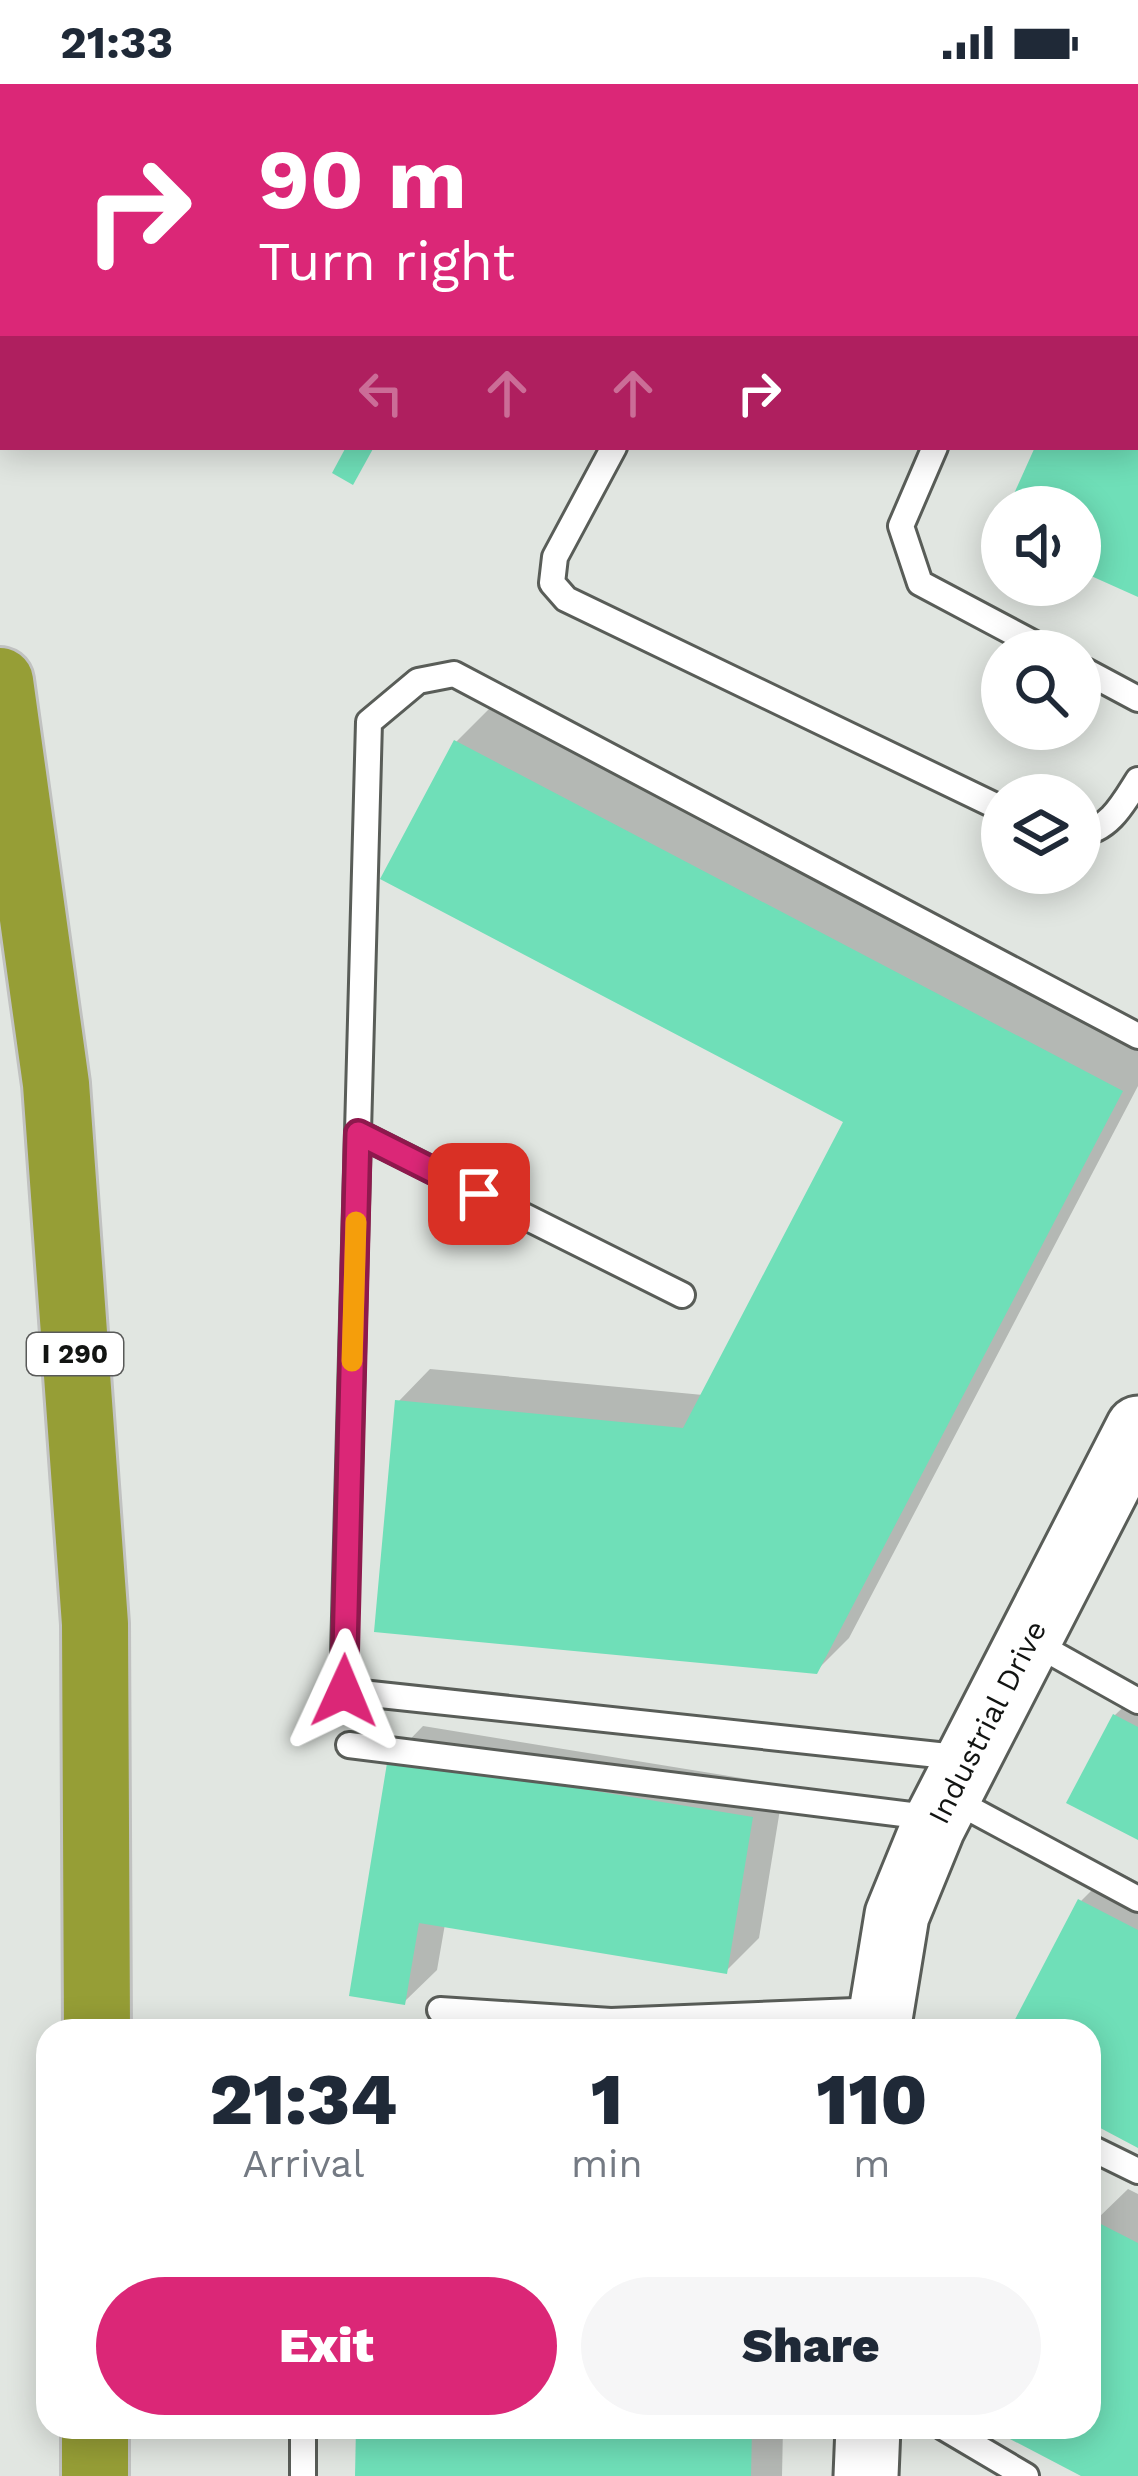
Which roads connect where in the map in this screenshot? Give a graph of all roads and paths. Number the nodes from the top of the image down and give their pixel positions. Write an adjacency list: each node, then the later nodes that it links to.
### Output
1 (612, 450): 8 (lane)
2 (933, 450): 3 (lane)
3 (1008, 630)
4 (1101, 679): 6 (lane)
5 (0, 681): 20 (highway, I 290)
6 (1138, 699)
7 (1138, 780): 9 (lane)
8 (981, 799)
9 (1101, 825)
10 (1138, 1036): 11 (lane)
11 (358, 1133): 12 (lane); 17 (lane)
12 (682, 1295)
13 (1132, 1452): 14 (street, Industrial Drive)
14 (1029, 1640): 15 (lane); 17 (street, Industrial Drive)
15 (1138, 1701)
16 (350, 1744): 17 (lane)
17 (951, 1791): 18 (lane); 22 (street, Industrial Drive)
18 (1138, 1899)
19 (440, 2010): 21 (lane)
20 (97, 2019)
21 (580, 2019)
22 (879, 2019)
23 (1101, 2153): 24 (lane)
24 (1138, 2171)
25 (95, 2439): 29 (highway)
26 (303, 2439): 30 (lane)
27 (868, 2439): 31 (street)
28 (963, 2439): 32 (lane)
29 (95, 2476)
30 (303, 2476)
31 (866, 2476)
32 (1026, 2476)

